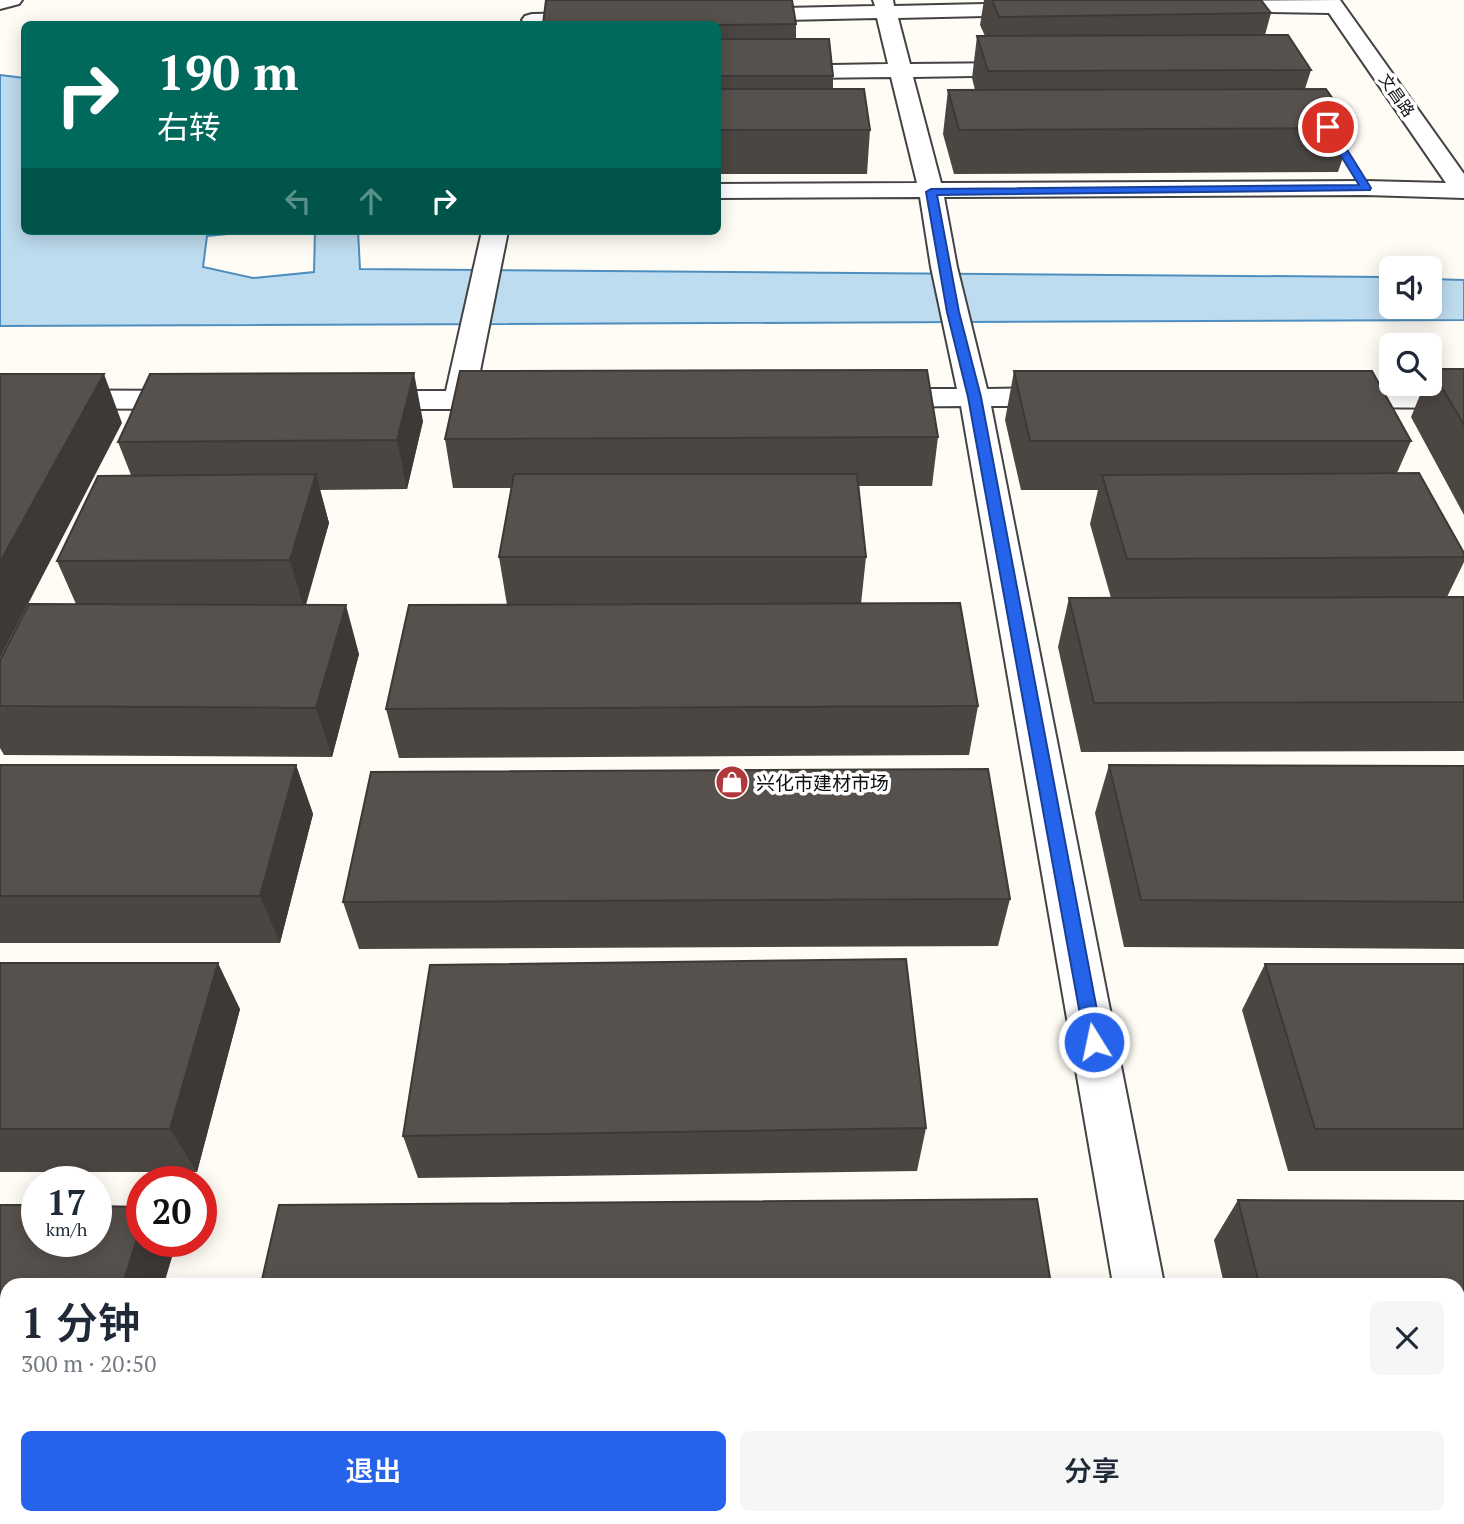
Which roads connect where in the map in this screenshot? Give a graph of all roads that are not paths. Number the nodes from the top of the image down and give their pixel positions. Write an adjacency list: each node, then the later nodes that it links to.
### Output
1 (12, 0): 2 (street)
2 (0, 3)
3 (1333, 3): 6 (street); 18 (street, 文昌路)
4 (885, 5): 7 (street); 9 (street); 13 (street)
5 (1199, 7): 6 (street)
6 (1254, 7): 11 (street)
7 (1049, 9)
8 (532, 15): 10 (street)
9 (723, 15)
10 (614, 18)
11 (1268, 30)
12 (1041, 69): 13 (street)
13 (903, 71): 14 (street); 19 (street)
14 (721, 73)
15 (1352, 166): 16 (street)
16 (1366, 188): 18 (street); 19 (street)
17 (721, 191): 19 (street)
18 (1464, 191)
19 (931, 192): 21 (street)
20 (494, 235): 29 (street)
21 (974, 397): 22 (street); 23 (street); 31 (street)
22 (1086, 397)
23 (849, 398)
24 (1310, 398): 25 (street)
25 (1464, 398)
26 (0, 399): 27 (street)
27 (223, 400)
28 (334, 400): 29 (street)
29 (459, 400): 30 (street)
30 (529, 400)
31 (1138, 1278)

